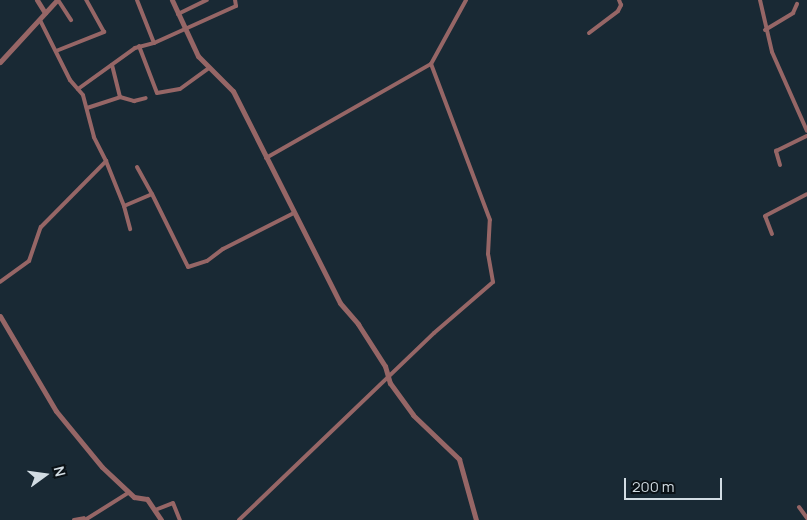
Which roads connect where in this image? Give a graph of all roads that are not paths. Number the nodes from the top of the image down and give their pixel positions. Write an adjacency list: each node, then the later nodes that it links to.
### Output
1 (37, 0): 12 (street)
2 (58, 0): 12 (street); 15 (street)
3 (86, 0): 21 (street)
4 (137, 0): 19 (street)
5 (172, 0): 13 (street)
6 (207, 0): 13 (street)
7 (235, 0): 16 (street)
8 (466, 0): 23 (street)
9 (619, 0): 18 (street)
10 (760, 0): 17 (street)
11 (797, 4): 17 (street)
12 (45, 13): 14 (street)
13 (178, 14): 16 (street)
14 (40, 20): 21 (street); 22 (street)
15 (71, 20)
16 (184, 29): 19 (street); 25 (street)
17 (765, 30): 30 (street)
18 (590, 33)
19 (154, 43): 20 (street)
20 (139, 46): 24 (street); 25 (street)
21 (56, 51): 26 (street)
22 (0, 62)
23 (430, 64): 32 (street); 44 (street)
24 (112, 65): 26 (street); 27 (street)
25 (209, 68): 32 (street)
26 (78, 89): 29 (street)
27 (120, 97): 28 (street); 29 (street)
28 (146, 98)
29 (87, 108): 33 (street)
30 (807, 131)
31 (807, 136): 34 (street)
32 (266, 158): 39 (street)
33 (106, 161): 38 (street); 42 (street)
34 (780, 164)
35 (137, 167): 36 (street)
36 (152, 194): 38 (street); 39 (street)
37 (807, 194): 41 (street)
38 (124, 206): 40 (street)
39 (294, 213): 44 (street)
40 (130, 229)
41 (772, 234)
42 (0, 282)
43 (0, 316): 45 (street)
44 (388, 376): 53 (street); 54 (street)
45 (128, 493): 47 (street); 49 (street)
46 (799, 507): 48 (street)
47 (155, 510): 51 (street); 52 (street)
48 (807, 518)
49 (85, 519): 50 (street)
50 (74, 520)
51 (161, 520)
52 (180, 520)
53 (239, 520)
54 (476, 520)

